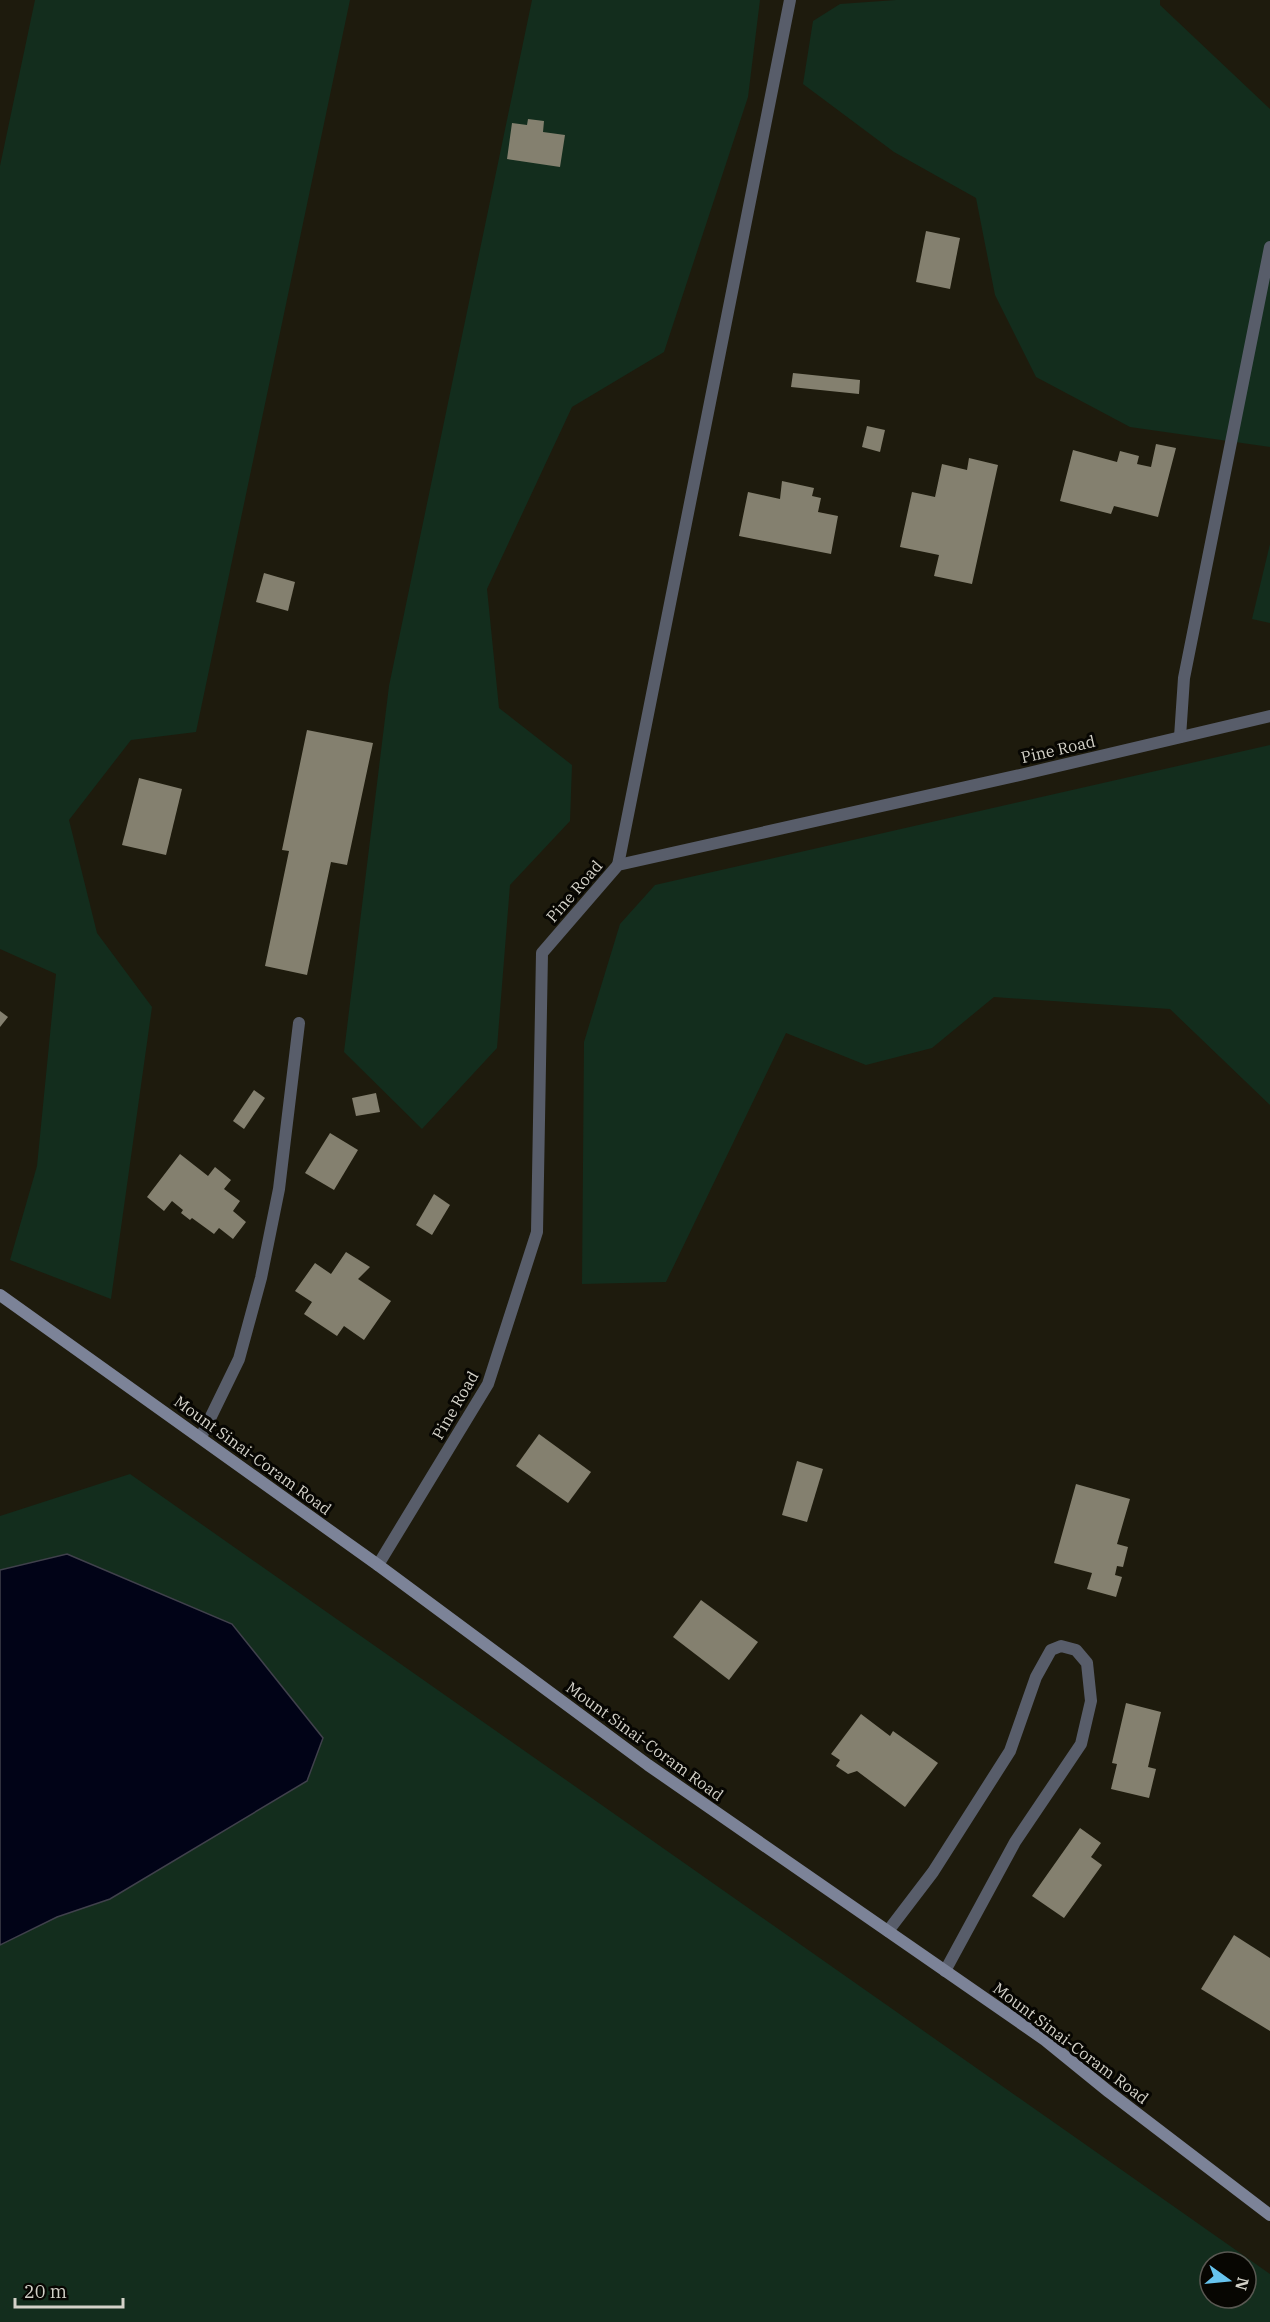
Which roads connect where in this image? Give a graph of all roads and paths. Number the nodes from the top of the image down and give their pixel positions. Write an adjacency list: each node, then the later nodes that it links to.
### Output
1 (790, 0): 5 (street)
2 (1270, 247): 4 (street)
3 (1270, 716): 4 (street, Pine Road)
4 (1180, 737): 5 (street, Pine Road)
5 (618, 865): 9 (street, Pine Road)
6 (299, 1023): 8 (street)
7 (0, 1295): 8 (main road, Mount Sinai-Coram Road)
8 (201, 1437): 9 (main road, Mount Sinai-Coram Road)
9 (378, 1565): 10 (main road, Mount Sinai-Coram Road)
10 (888, 1931): 11 (main road, Mount Sinai-Coram Road); 11 (street)
11 (945, 1971): 12 (main road, Mount Sinai-Coram Road)
12 (1270, 2215)

